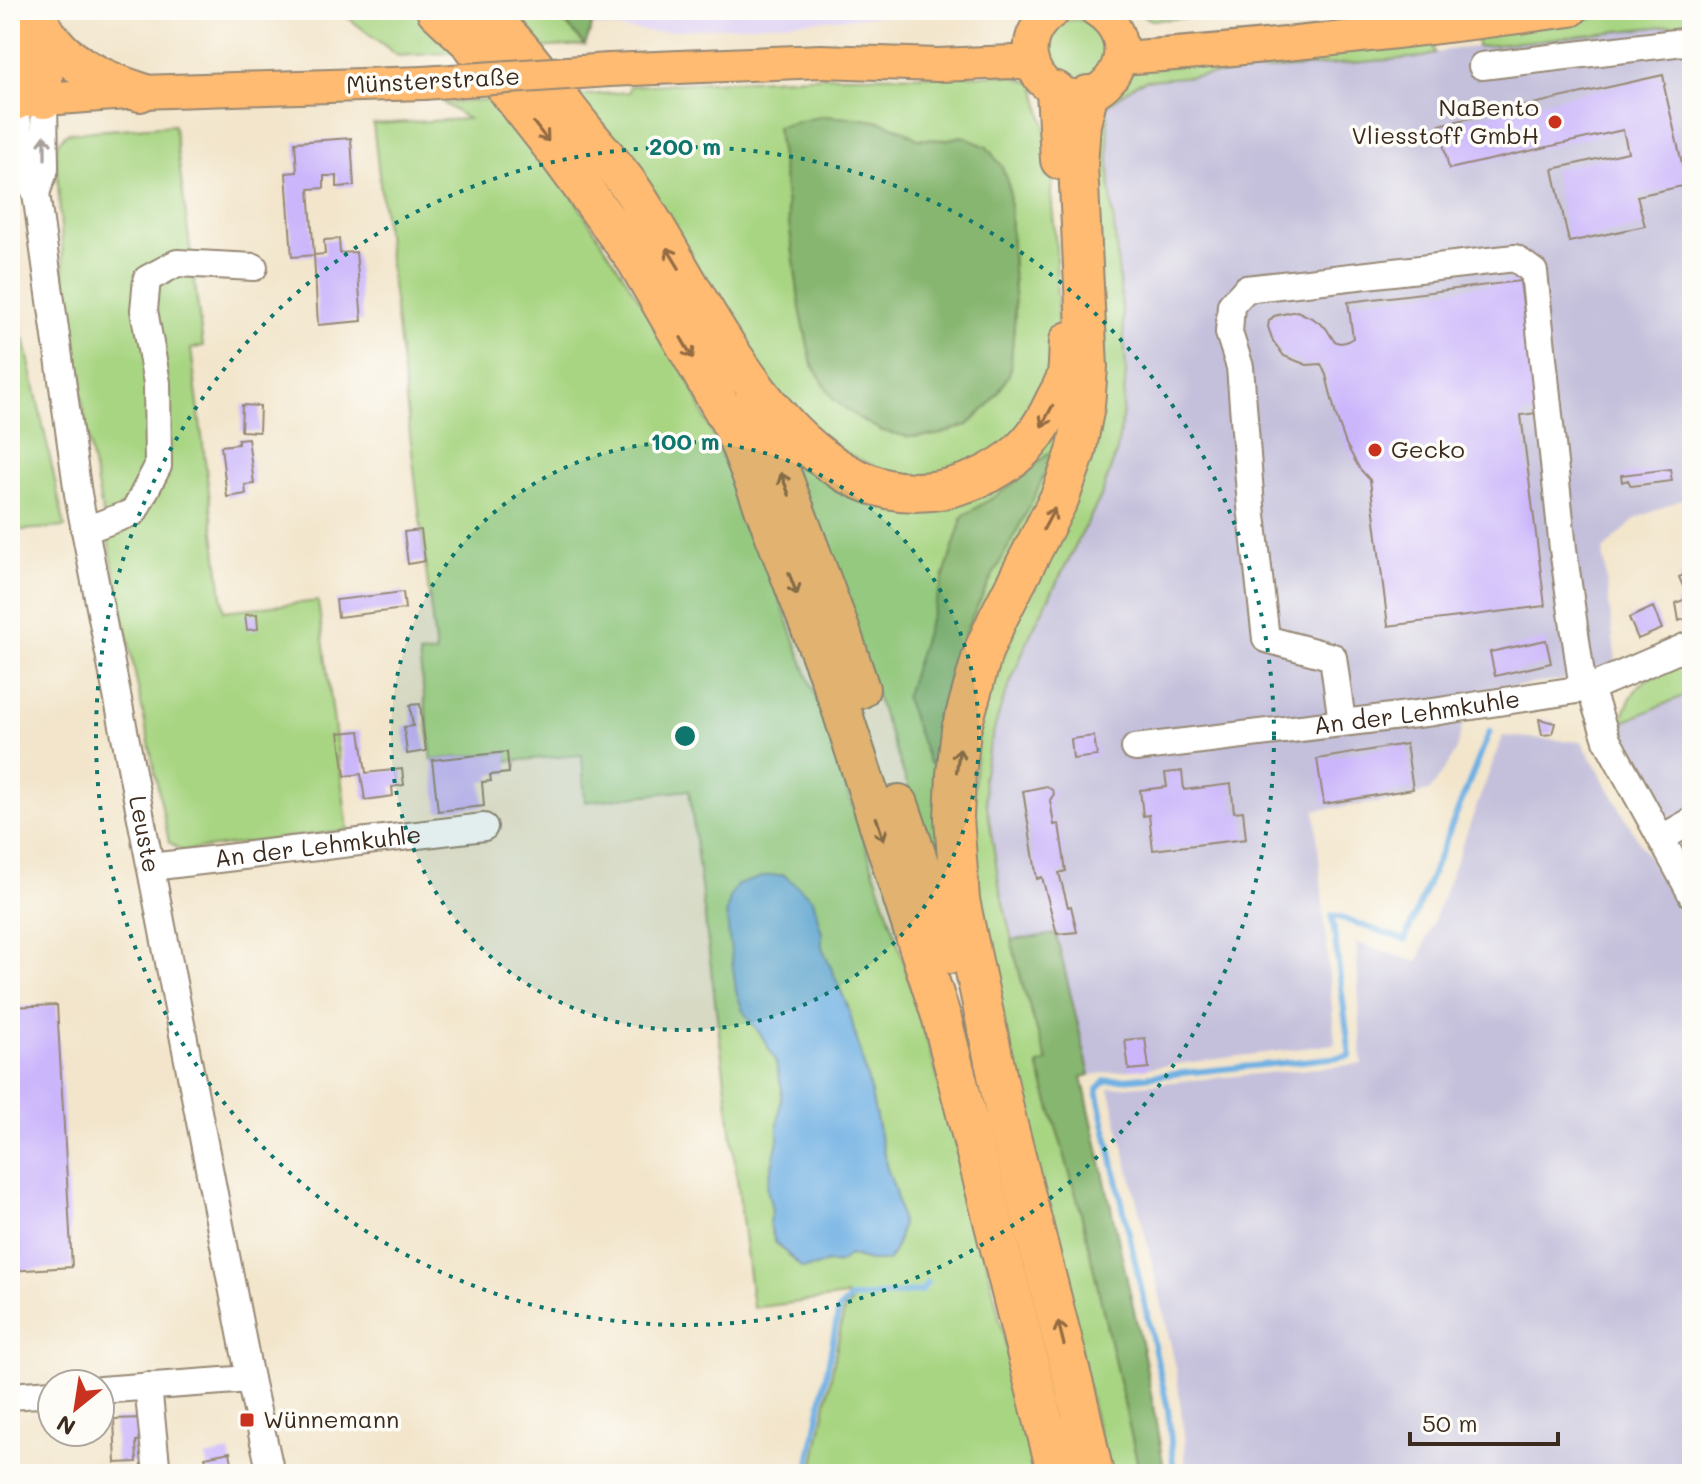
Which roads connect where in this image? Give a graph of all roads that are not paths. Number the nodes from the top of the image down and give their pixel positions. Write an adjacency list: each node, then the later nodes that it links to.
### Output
1 (436, 10): 34 (highway, one-way to 34)
2 (481, 10): 15 (highway, one-way to 2)
3 (1096, 10): 8 (main road)
4 (1571, 10): 8 (main road)
5 (30, 18): 12 (highway); 13 (highway)
6 (1045, 20): 9 (main road, Münsterstraße); 11 (main road)
7 (1692, 41): 10 (street)
8 (1120, 48): 11 (main road)
9 (821, 61): 11 (main road, Münsterstraße); 12 (main road, Münsterstraße, bridge)
10 (1482, 66)
11 (1059, 83): 15 (highway, one-way to 15); 26 (highway, one-way to 11)
12 (140, 92): 13 (main road, Münsterstraße)
13 (23, 100): 16 (street, Leuste)
14 (254, 267): 16 (street)
15 (743, 373): 26 (highway, one-way to 15)
16 (85, 530): 24 (street, Leuste)
17 (1692, 644): 18 (street, An der Lehmkuhle)
18 (1586, 688): 19 (street, An der Lehmkuhle); 19 (street); 23 (street)
19 (1342, 722): 20 (street, An der Lehmkuhle)
20 (1135, 748)
21 (1692, 821): 23 (street)
22 (484, 827): 24 (street, An der Lehmkuhle)
23 (1662, 838): 25 (street)
24 (151, 867): 27 (street, Leuste)
25 (1692, 895)
26 (1005, 1113): 35 (highway, one-way to 26)
27 (250, 1379): 28 (street); 33 (street, Leuste)
28 (148, 1386): 29 (street); 32 (street)
29 (116, 1389)
30 (36, 1394): 31 (street)
31 (10, 1396)
32 (157, 1474)
33 (271, 1474)
34 (1057, 1474)
35 (1094, 1474)

